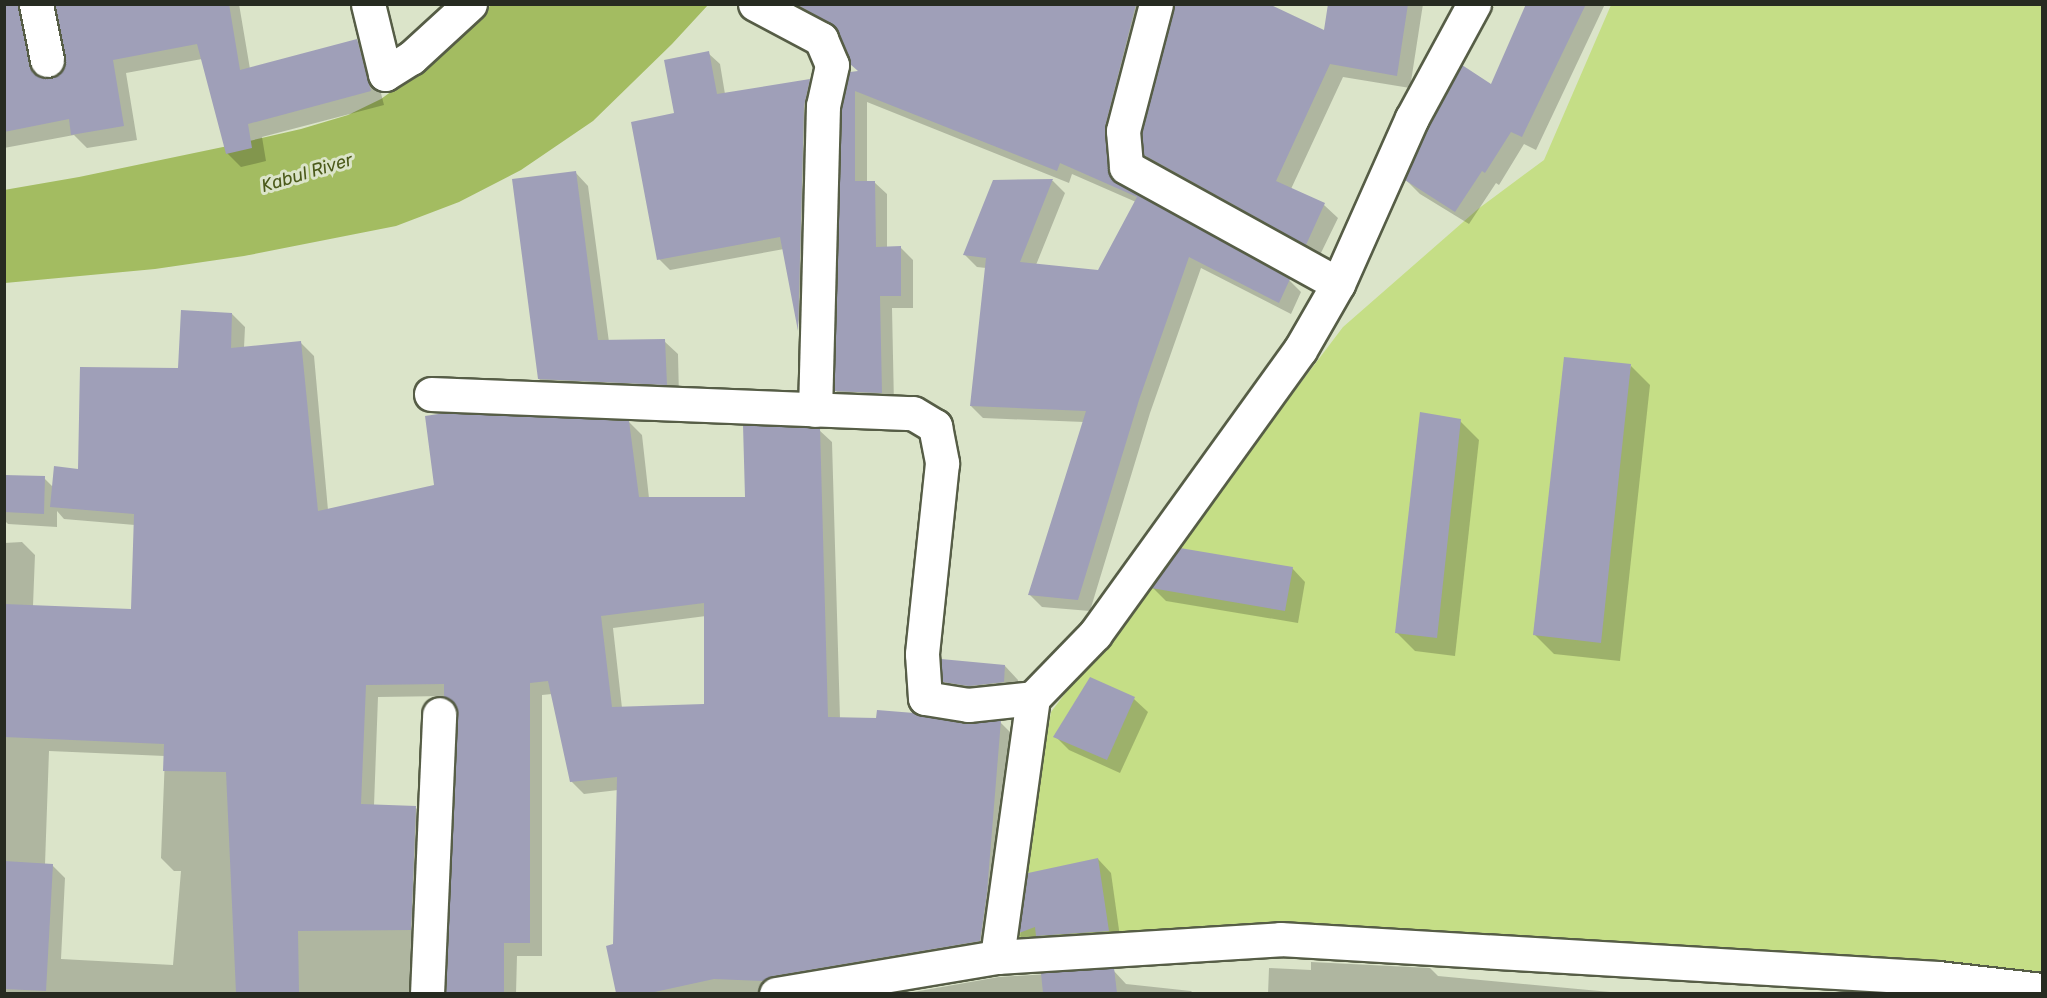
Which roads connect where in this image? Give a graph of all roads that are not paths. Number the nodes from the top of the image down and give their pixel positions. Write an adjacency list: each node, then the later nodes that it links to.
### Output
1 (36, 4): 7 (street)
2 (368, 4): 3 (street)
3 (470, 4)
4 (755, 4): 10 (street)
5 (1156, 4): 8 (street)
6 (1474, 4): 8 (street)
7 (47, 60)
8 (1338, 284): 11 (street)
9 (431, 394): 10 (street)
10 (815, 410): 11 (street)
11 (1034, 698): 13 (street)
12 (440, 714): 15 (street)
13 (997, 957): 14 (street); 16 (street)
14 (2043, 990)
15 (427, 993)
16 (776, 993)

